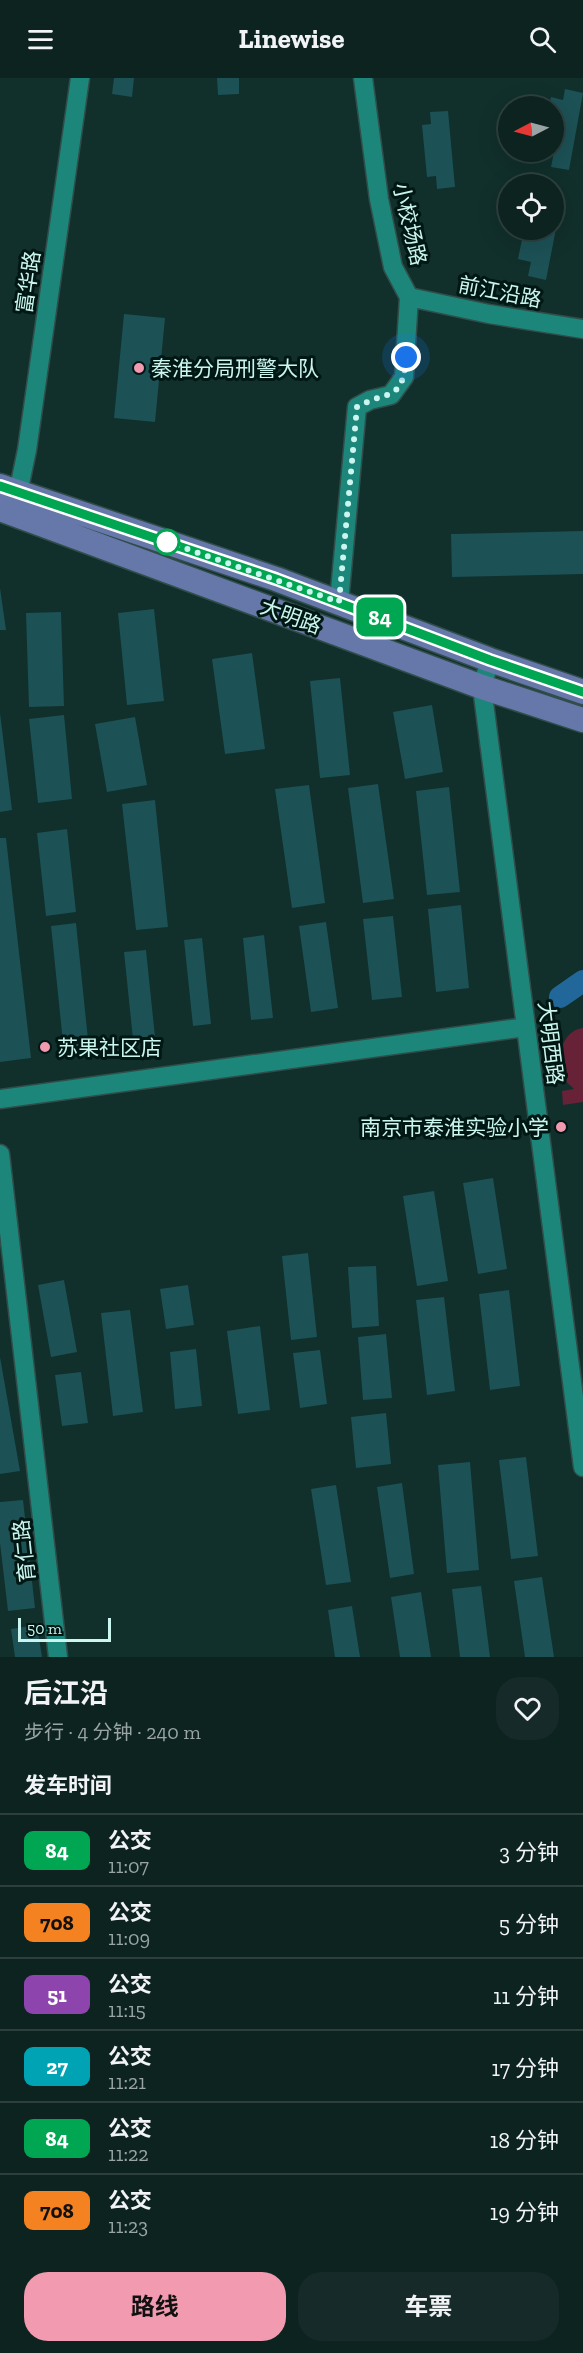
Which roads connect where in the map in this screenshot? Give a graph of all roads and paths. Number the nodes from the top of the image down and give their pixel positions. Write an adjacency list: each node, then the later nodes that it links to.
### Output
1 (80, 78): 5 (street, 富华路)
2 (363, 78): 3 (street, 小校场路)
3 (409, 297): 4 (street, 前江沿路); 7 (street, 小校场路)
4 (583, 329)
5 (9, 489): 7 (main road)
6 (0, 509): 9 (main road, 大明路)
7 (339, 602): 8 (main road)
8 (490, 660): 9 (street, 大明西路); 10 (main road)
9 (482, 687): 11 (main road, 大明路); 12 (street, 大明西路)
10 (583, 692)
11 (583, 720)
12 (526, 1028): 13 (street); 15 (street, 大明西路)
13 (0, 1099)
14 (0, 1154): 16 (street, 育仁路)
15 (583, 1467)
16 (58, 1657)

